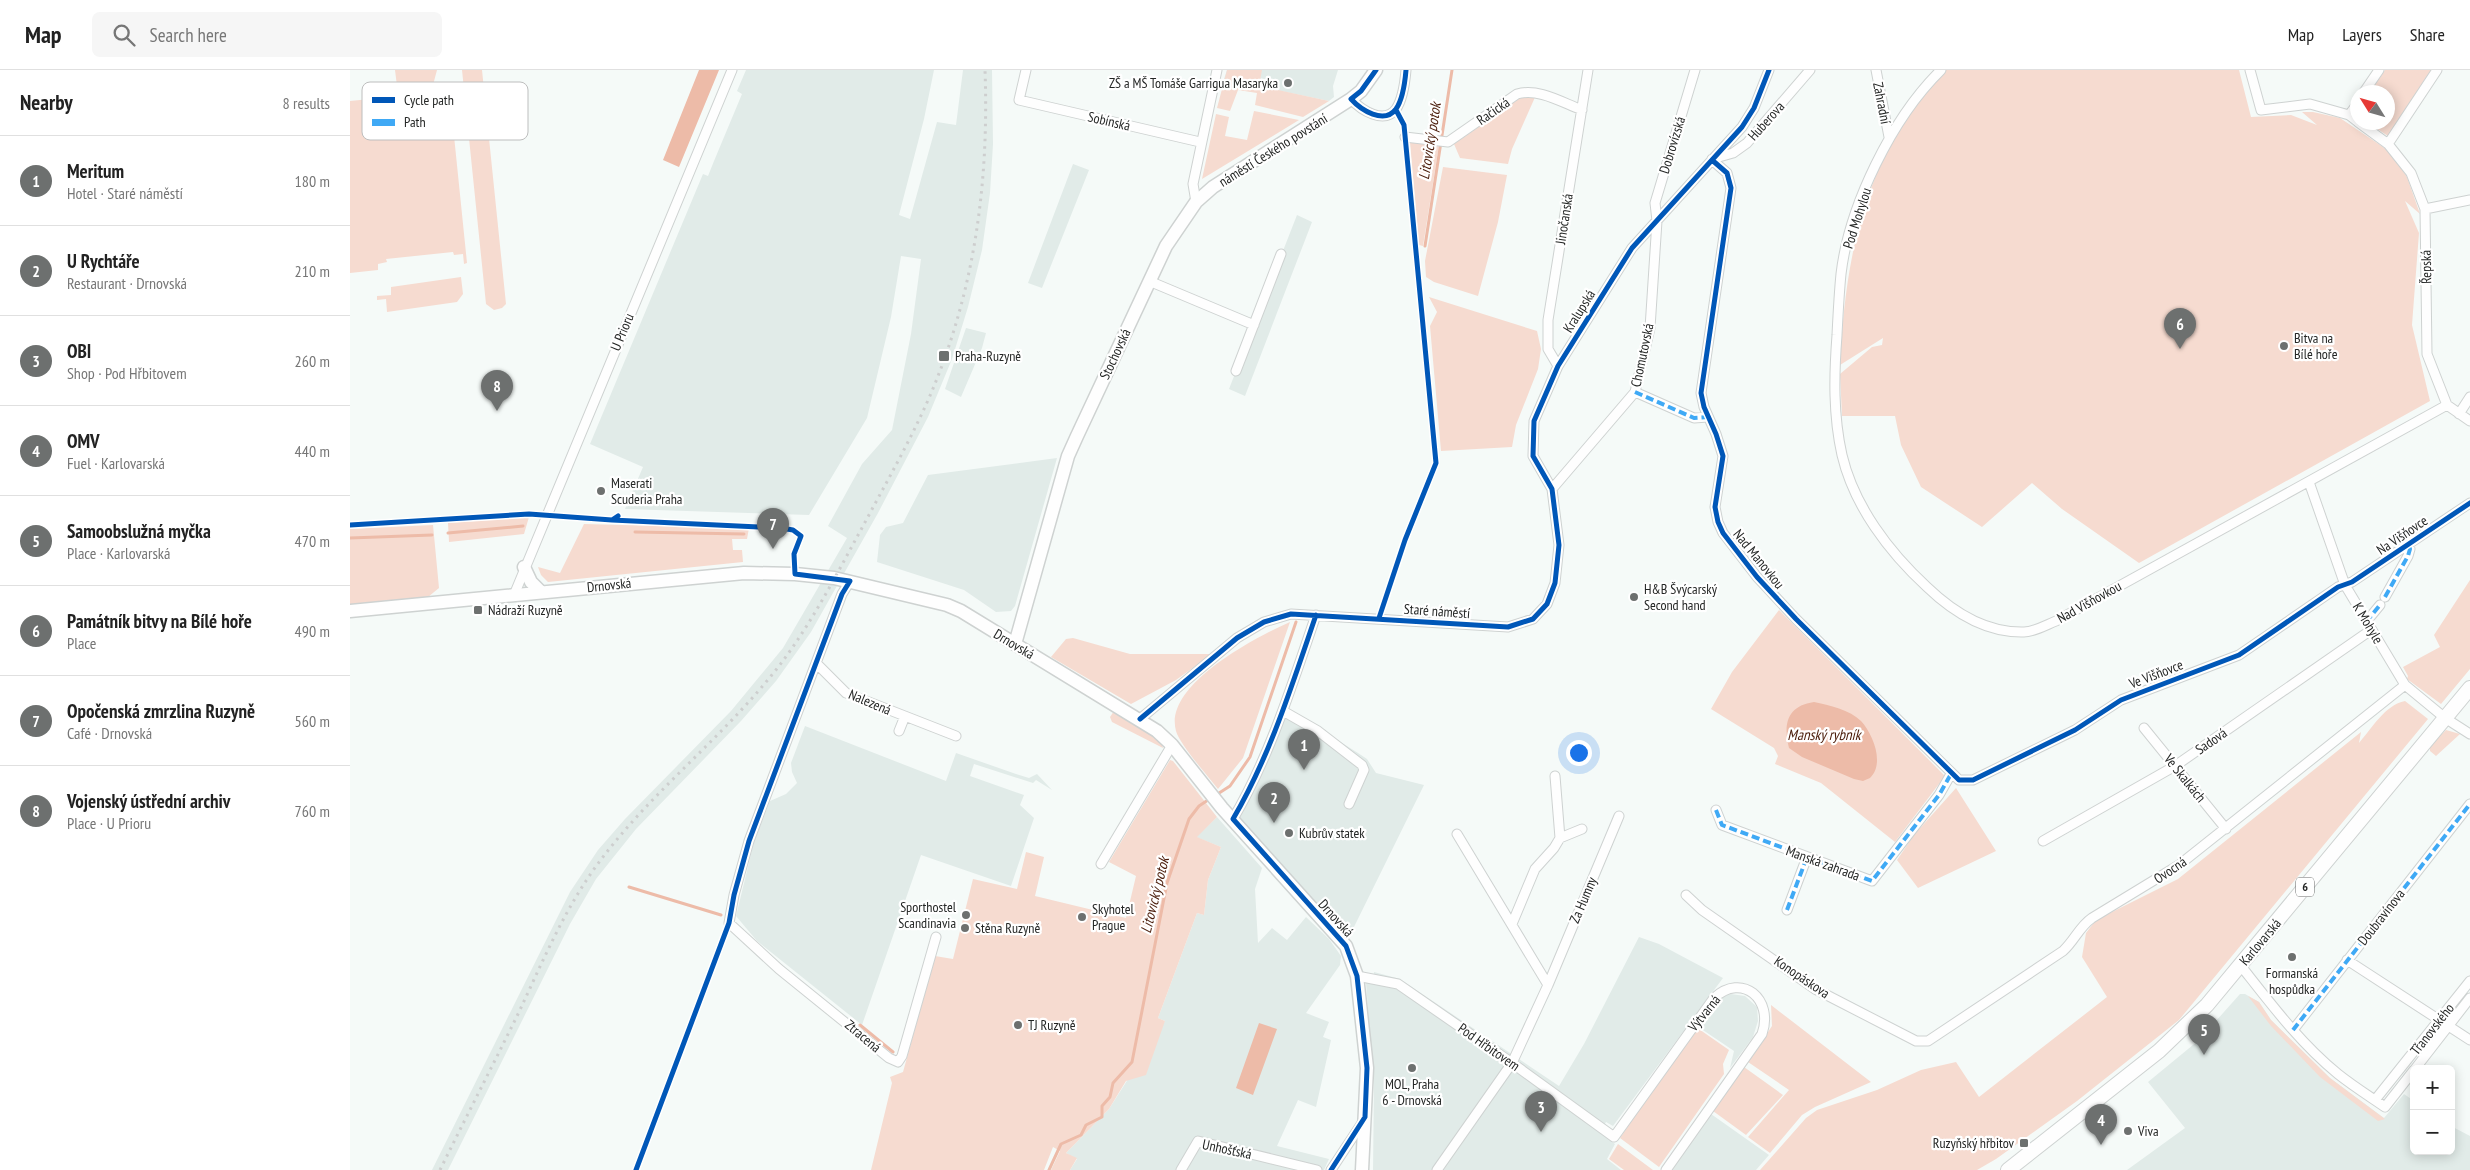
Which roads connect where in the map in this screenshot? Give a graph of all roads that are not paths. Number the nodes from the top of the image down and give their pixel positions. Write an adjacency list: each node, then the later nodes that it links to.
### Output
1 (732, 70): 45 (street, U Prioru)
2 (1026, 70): 22 (street, Sobínská)
3 (1217, 70): 22 (street)
4 (1376, 70): 16 (main road, náměstí Českého povstání)
5 (1406, 70): 16 (street)
6 (1588, 70): 17 (street, Jinočanská)
7 (1695, 70): 28 (street, Dobrovízská)
8 (1769, 70): 24 (street, Kralupská)
9 (1810, 70): 24 (street, Huberova)
10 (1876, 70): 20 (street, Zahradní)
11 (1941, 70): 20 (street, Pod Mohylou)
12 (2250, 70): 18 (street, Řepská)
13 (2379, 70): 15 (street)
14 (2437, 70): 23 (street)
15 (2369, 85)
16 (1352, 99): 26 (main road, náměstí Českého povstání)
17 (1582, 110): 21 (street, Račická); 32 (street, Jinočanská)
18 (2349, 116)
19 (2369, 130): 23 (street, Řepská)
20 (1889, 136): 34 (street, Pod Mohylou)
21 (1405, 137)
22 (1200, 142): 26 (street)
23 (2388, 144): 27 (street, Řepská)
24 (1712, 160): 28 (street, Kralupská); 39 (street, Nad Manovkou)
25 (2470, 200): 27 (street)
26 (1196, 202): 30 (main road, Stochovská)
27 (2425, 209): 37 (street, Řepská)
28 (1657, 221): 32 (street, Kralupská); 35 (street, Chomutovská)
29 (1281, 254): 31 (street)
30 (1149, 281): 31 (street); 56 (main road, Stochovská)
31 (1254, 325): 33 (street)
32 (1558, 366): 42 (street, Kralupská)
33 (1236, 371)
34 (1834, 387): 41 (street, Nad Višňovkou)
35 (1635, 392): 39 (street); 42 (street, Chomutovská)
36 (2470, 397): 38 (street)
37 (2447, 405): 38 (street); 41 (street, Nad Višňovkou)
38 (2459, 414): 40 (street)
39 (1708, 417): 70 (street, Nad Manovkou)
40 (2470, 421)
41 (2309, 482): 47 (street, K Mohyle)
42 (1552, 489): 51 (street, Kralupská)
43 (2470, 503): 44 (street, Na Višňovce)
44 (2408, 544): 47 (street, Na Višňovce); 50 (street)
45 (524, 567): 48 (main road); 49 (street, U Prioru)
46 (850, 581): 48 (main road, Drnovská); 56 (main road, Drnovská); 57 (street)
47 (2345, 585): 55 (street, K Mohyle); 72 (street, Ve Višňovce)
48 (541, 592): 49 (main road, Drnovská)
49 (514, 595): 53 (main road, Drnovská)
50 (2385, 597)
51 (1547, 604): 54 (street, Staré náměstí)
52 (2380, 606): 55 (street, Sadová)
53 (350, 611)
54 (1316, 615): 60 (street); 63 (street, Staré náměstí)
55 (2369, 626): 58 (street, K Mohyle); 69 (street, Sadová)
56 (1015, 644): 63 (main road, Drnovská)
57 (816, 663): 61 (street, Nalezená); 88 (street, Ztracená)
58 (2405, 685): 62 (street, K Mohyle); 79 (street, Ovocná)
59 (2470, 688): 62 (main road, Karlovarská / 6)
60 (1283, 711): 73 (street); 77 (street)
61 (905, 716): 65 (street, Nalezená); 67 (street, Nalezená)
62 (2445, 718): 66 (street, K Mohyle); 90 (main road, Karlovarská / 6)
63 (1140, 720): 68 (main road, Drnovská)
64 (2144, 728): 69 (street, Ve Skalkách)
65 (899, 732)
66 (2470, 734)
67 (956, 736)
68 (1172, 745): 77 (main road, Drnovská); 84 (street)
69 (2175, 766): 79 (street, Ve Skalkách); 82 (street, Sadová)
70 (1951, 774): 72 (street, Nad Manovkou); 83 (street, Manská zahrada)
71 (1556, 776): 81 (street)
72 (1973, 780)
73 (1349, 804)
74 (2470, 804): 89 (street, Doubravínova)
75 (1716, 810): 83 (street, Manská zahrada)
76 (1619, 816): 93 (street, Za Humny)
77 (1233, 819): 91 (main road, Drnovská)
78 (1582, 829): 81 (street)
79 (2226, 829): 99 (street, Ovocná)
80 (1457, 834): 87 (street)
81 (1560, 838): 87 (street)
82 (2043, 841)
83 (1807, 857): 86 (street)
84 (1101, 864)
85 (1686, 895): 99 (street, Konopáskova)
86 (1787, 910)
87 (1512, 924): 93 (street)
88 (936, 938)
89 (2347, 960): 95 (street); 97 (street, Doubravínova)
90 (2241, 966): 97 (street); 106 (main road, Karlovarská / 6)
91 (1357, 976): 100 (street, Pod Hřbitovem); 104 (main road, Drnovská)
92 (2470, 981): 95 (street, Třanovského)
93 (1548, 985): 100 (street, Za Humny)
94 (2470, 998): 96 (street, Třanovského)
95 (2440, 1020): 96 (street); 103 (street, Třanovského)
96 (2449, 1026): 98 (street); 101 (street, Třanovského)
97 (2292, 1030): 103 (street)
98 (2470, 1040)
99 (1928, 1041)
100 (1512, 1063): 105 (street, Pod Hřbitovem); 111 (street, Za Humny)
101 (2418, 1065)
102 (2410, 1075): 103 (street, Třanovského)
103 (2375, 1100)
104 (1366, 1118): 109 (street); 110 (main road, Drnovská)
105 (1614, 1137): 112 (street, Výtvarná)
106 (2012, 1167): 113 (main road, Karlovarská / 6)
107 (1181, 1170): 108 (street, Unhošťská)
108 (1318, 1170)
109 (1331, 1170)
110 (1362, 1170)
111 (1437, 1170)
112 (1666, 1170)
113 (2004, 1170)

